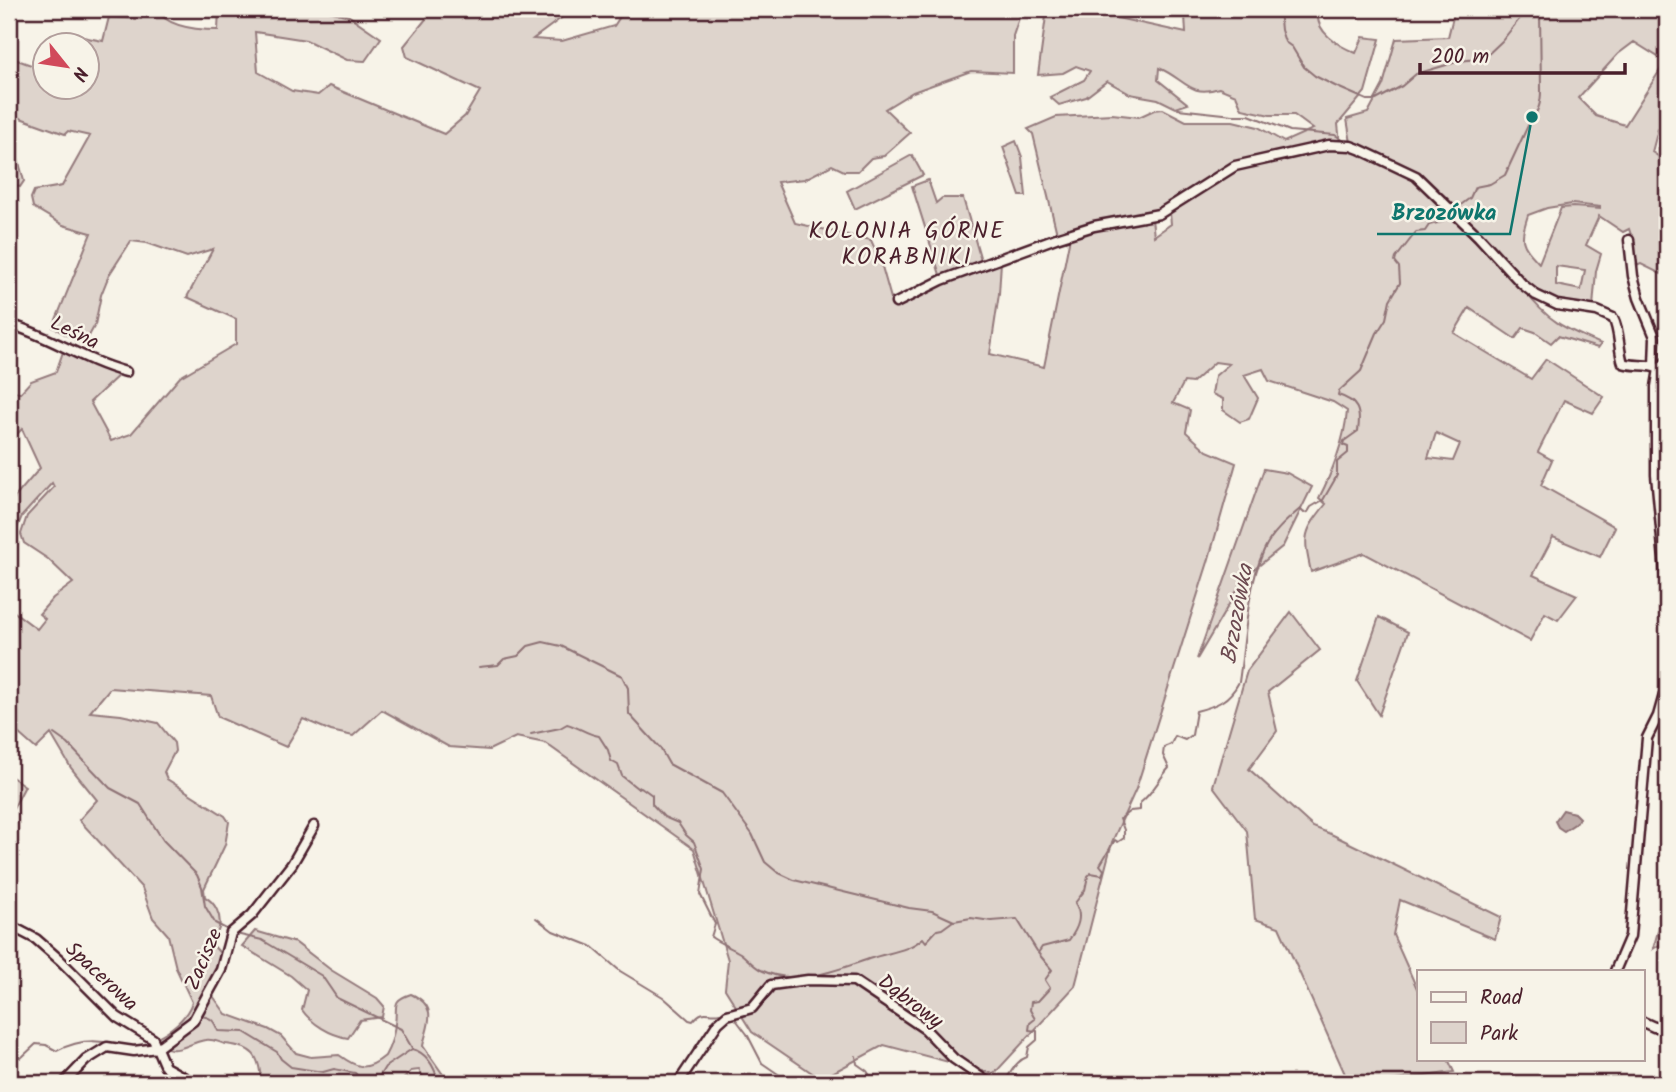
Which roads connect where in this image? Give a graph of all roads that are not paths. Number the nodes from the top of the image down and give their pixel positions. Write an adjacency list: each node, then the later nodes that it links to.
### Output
1 (1629, 240): 5 (street)
2 (896, 303): 5 (street)
3 (9, 324): 6 (street, Leśna)
4 (1667, 361): 5 (street)
5 (1657, 368): 7 (street)
6 (125, 372)
7 (1667, 592)
8 (1667, 684): 11 (street)
9 (314, 825): 14 (street, Zacisze)
10 (9, 925): 14 (street, Spacerowa)
11 (1615, 970)
12 (1644, 1022): 13 (street)
13 (1667, 1027)
14 (157, 1048): 15 (street); 16 (street, Spacerowa)
15 (64, 1083)
16 (194, 1083)
17 (678, 1083): 18 (street, Dąbrowy)
18 (989, 1083)

